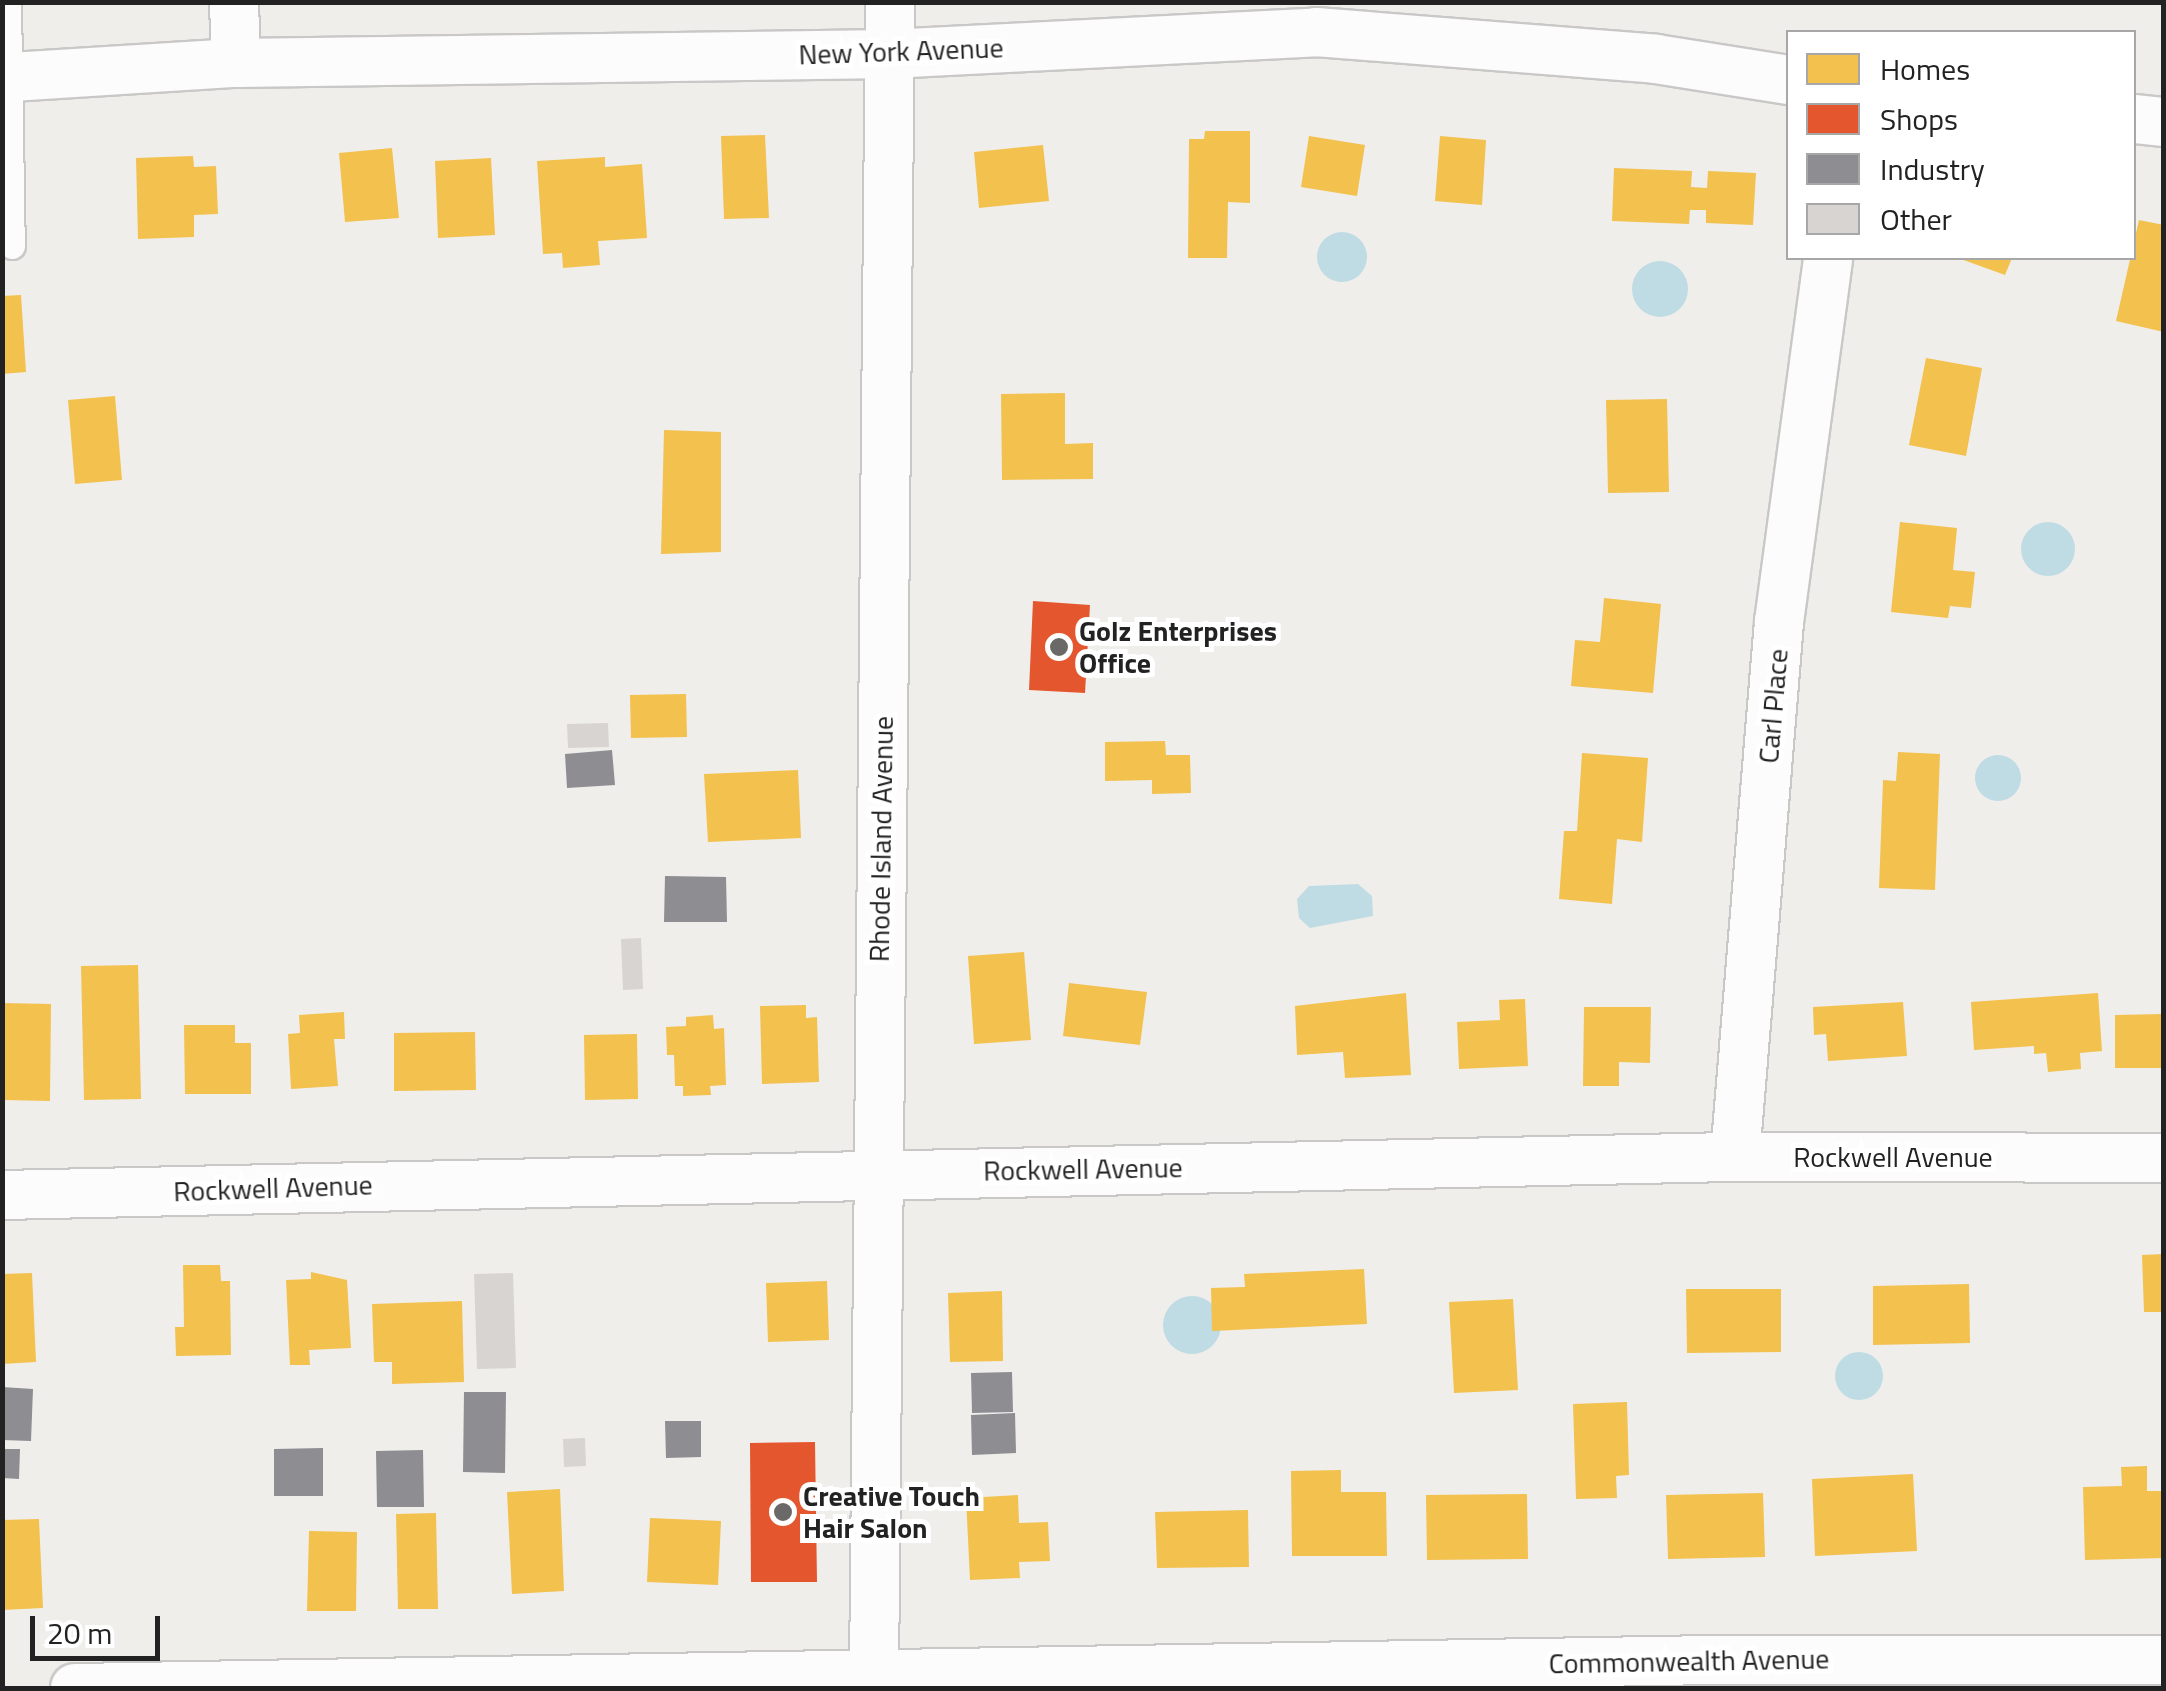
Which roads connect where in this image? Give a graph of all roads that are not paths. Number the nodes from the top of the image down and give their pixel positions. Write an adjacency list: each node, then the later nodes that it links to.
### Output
1 (8, 2): 6 (lane)
2 (234, 2): 5 (street)
3 (890, 2): 4 (street, Rhode Island Avenue)
4 (889, 54): 5 (street, New York Avenue); 7 (street, New York Avenue); 14 (street, Rhode Island Avenue)
5 (236, 62): 6 (street, New York Avenue)
6 (11, 77): 10 (lane)
7 (1786, 80)
8 (2136, 119): 9 (street)
9 (2164, 122)
10 (12, 246)
11 (1828, 260): 12 (street, Carl Place)
12 (1735, 1157): 13 (street, Rockwell Avenue); 14 (street, Rockwell Avenue)
13 (2164, 1158)
14 (878, 1172): 15 (street, Rockwell Avenue); 17 (street, Rhode Island Avenue)
15 (2, 1196)
16 (2164, 1660): 17 (street, Commonwealth Avenue)
17 (874, 1675): 18 (street, Commonwealth Avenue)
18 (74, 1688)

